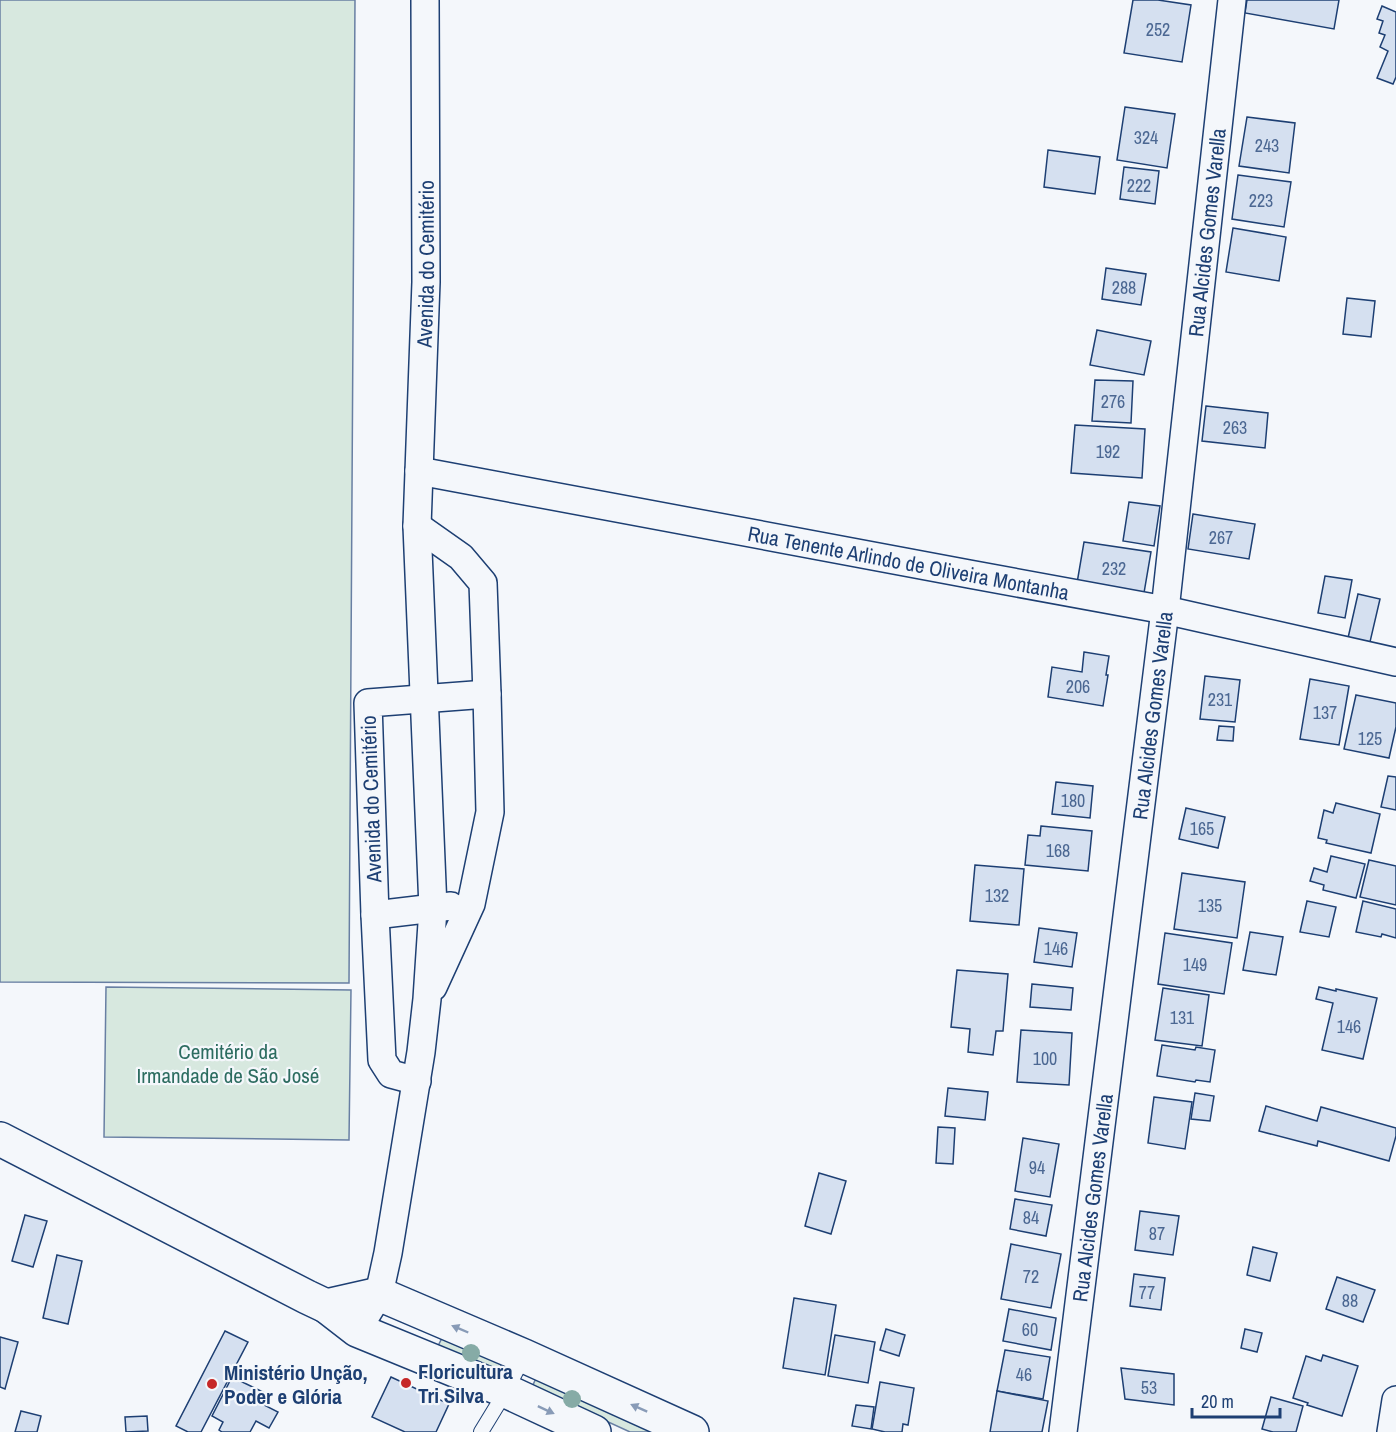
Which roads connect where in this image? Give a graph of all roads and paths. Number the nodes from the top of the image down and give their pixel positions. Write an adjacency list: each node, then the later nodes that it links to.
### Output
1 (425, 0): 3 (street, Avenida do Cemitério)
2 (1232, 0): 5 (street, Rua Alcides Gomes Varella)
3 (419, 471): 4 (street, Avenida do Cemitério); 5 (street, Rua Tenente Arlindo de Oliveira Montanha)
4 (417, 526): 7 (street, Avenida do Cemitério); 8 (street, Avenida do Cemitério)
5 (1165, 610): 6 (street, Rua Tenente Arlindo de Oliveira Montanha); 24 (street, Rua Alcides Gomes Varella)
6 (1396, 662)
7 (487, 694): 8 (street, Avenida do Cemitério); 9 (street, Avenida do Cemitério)
8 (423, 699): 10 (street, Avenida do Cemitério); 11 (street, Avenida do Cemitério)
9 (471, 904): 10 (street, Avenida do Cemitério); 12 (street, Avenida do Cemitério)
10 (433, 908): 11 (street, Avenida do Cemitério); 12 (street, Avenida do Cemitério)
11 (375, 915): 13 (street, Avenida do Cemitério)
12 (428, 999): 13 (street, Avenida do Cemitério)
13 (417, 1082): 15 (street, Avenida do Cemitério)
14 (0, 1139): 16 (main road)
15 (379, 1294): 16 (main road); 17 (street, Avenida do Cemitério); 18 (main road, one-way to 15)
16 (326, 1306): 17 (main road)
17 (357, 1330): 19 (main road)
18 (524, 1356): 19 (lane); 23 (main road, one-way to 18)
19 (506, 1391): 21 (lane); 22 (main road, one-way to 22)
20 (1396, 1400): 25 (street)
21 (481, 1432)
22 (594, 1432)
23 (692, 1432)
24 (1063, 1432)
25 (1391, 1432)

